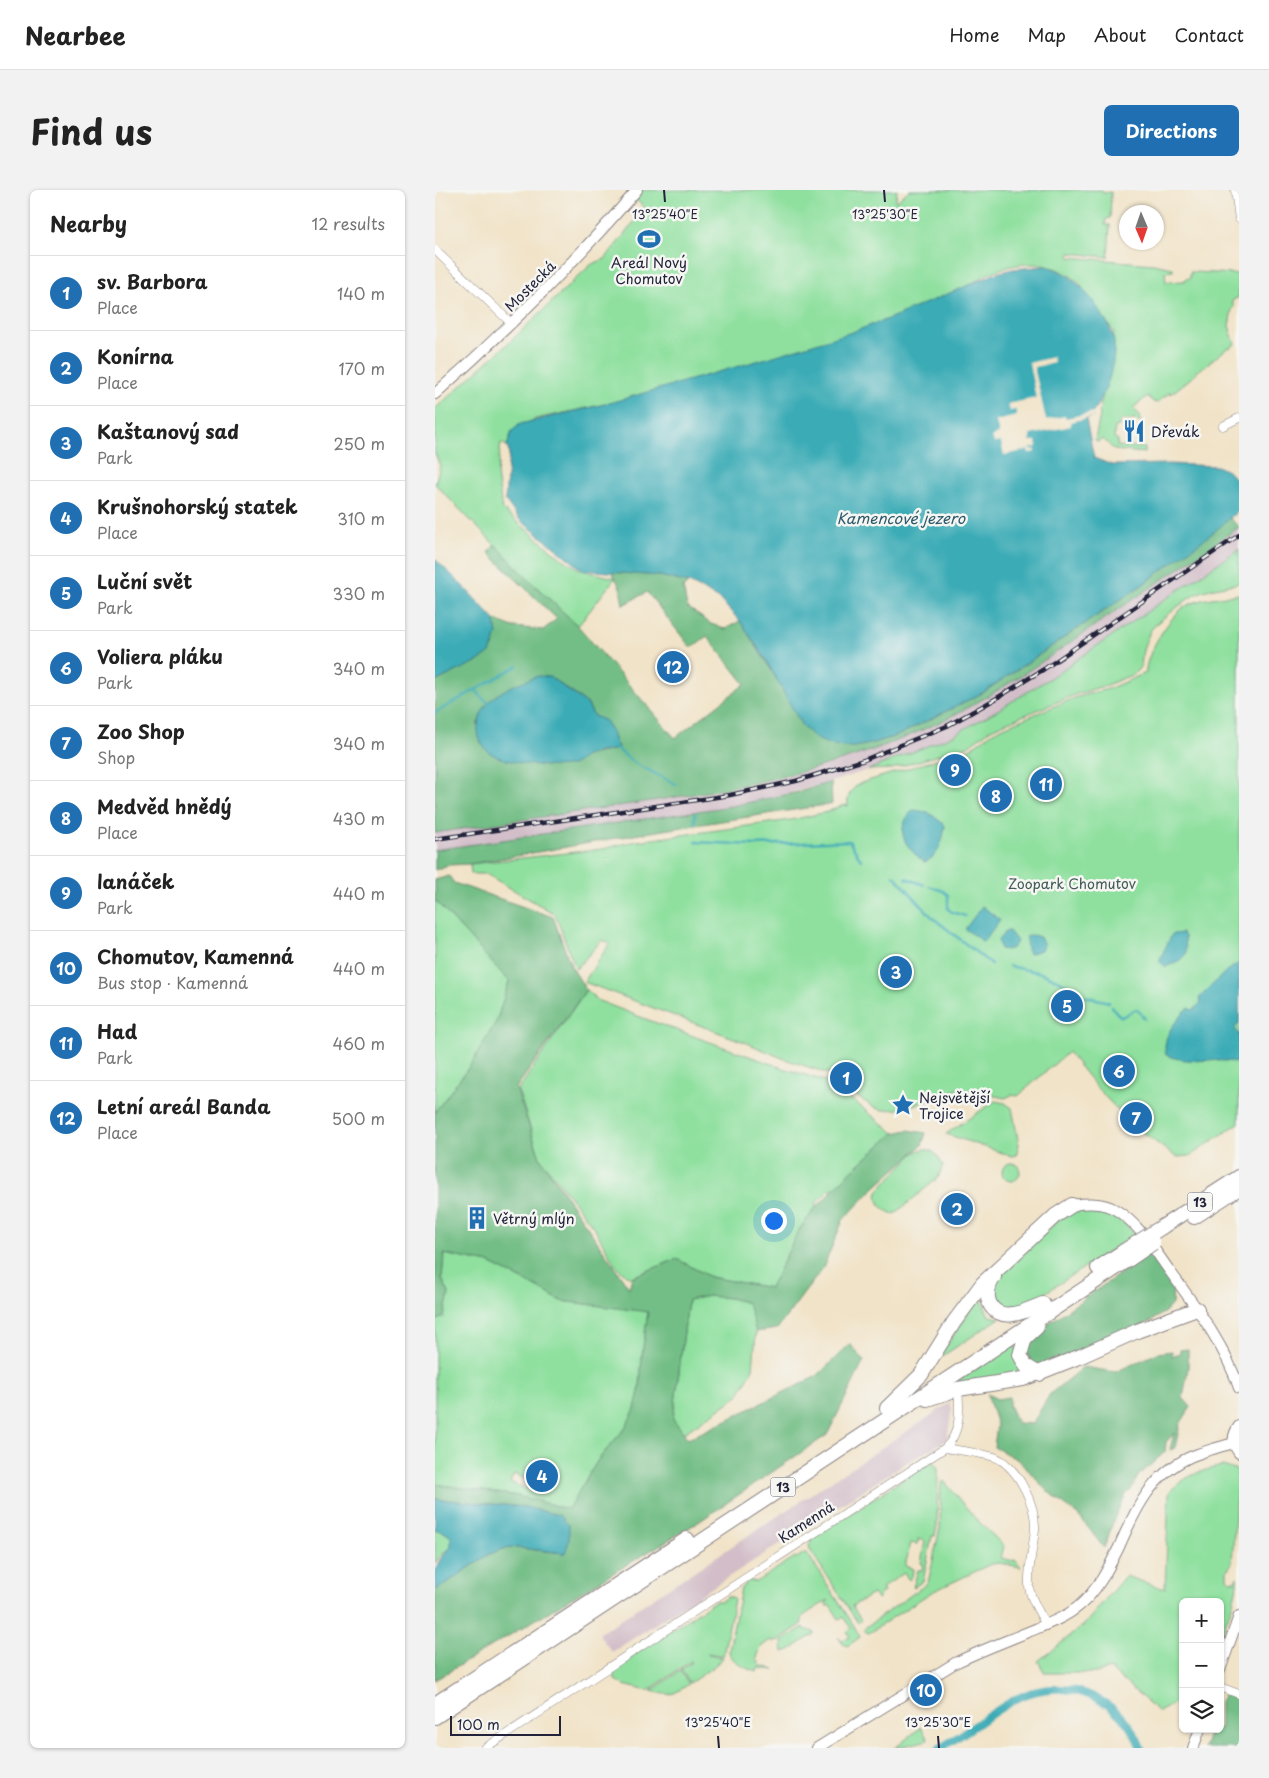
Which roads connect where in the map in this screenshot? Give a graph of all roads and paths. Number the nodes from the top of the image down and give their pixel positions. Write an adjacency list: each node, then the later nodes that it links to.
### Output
1 (637, 190): 5 (street, Mostecká)
2 (1235, 190): 3 (street)
3 (1239, 220)
4 (437, 256): 5 (street)
5 (512, 324): 6 (street, Mostecká)
6 (435, 394)
7 (1239, 418): 8 (street)
8 (1223, 426)
9 (1239, 1176): 12 (highway, 13)
10 (1239, 1188): 12 (highway, 13)
11 (1072, 1205): 14 (highway); 17 (street)
12 (1165, 1230): 13 (highway, 13, bridge)
13 (1128, 1255): 15 (highway, 13); 16 (highway, 13)
14 (1000, 1268): 16 (highway); 21 (highway)
15 (1064, 1302): 18 (highway); 21 (highway, 13)
16 (1043, 1304): 21 (highway, 13)
17 (1197, 1309): 18 (highway); 19 (street)
18 (1039, 1374): 20 (highway)
19 (1239, 1388)
20 (958, 1389): 21 (highway); 24 (street)
21 (890, 1411): 31 (highway, 13); 32 (highway, 13)
22 (1239, 1426): 23 (street)
23 (1234, 1443): 25 (street); 27 (street)
24 (945, 1448): 27 (street); 34 (street, Kamenná)
25 (1239, 1453)
26 (1239, 1616): 28 (street)
27 (1046, 1625): 35 (street)
28 (1224, 1659)
29 (1223, 1688): 30 (street)
30 (1239, 1694)
31 (435, 1704)
32 (435, 1717)
33 (1199, 1733): 36 (street)
34 (485, 1748)
35 (817, 1748)
36 (1193, 1748)

